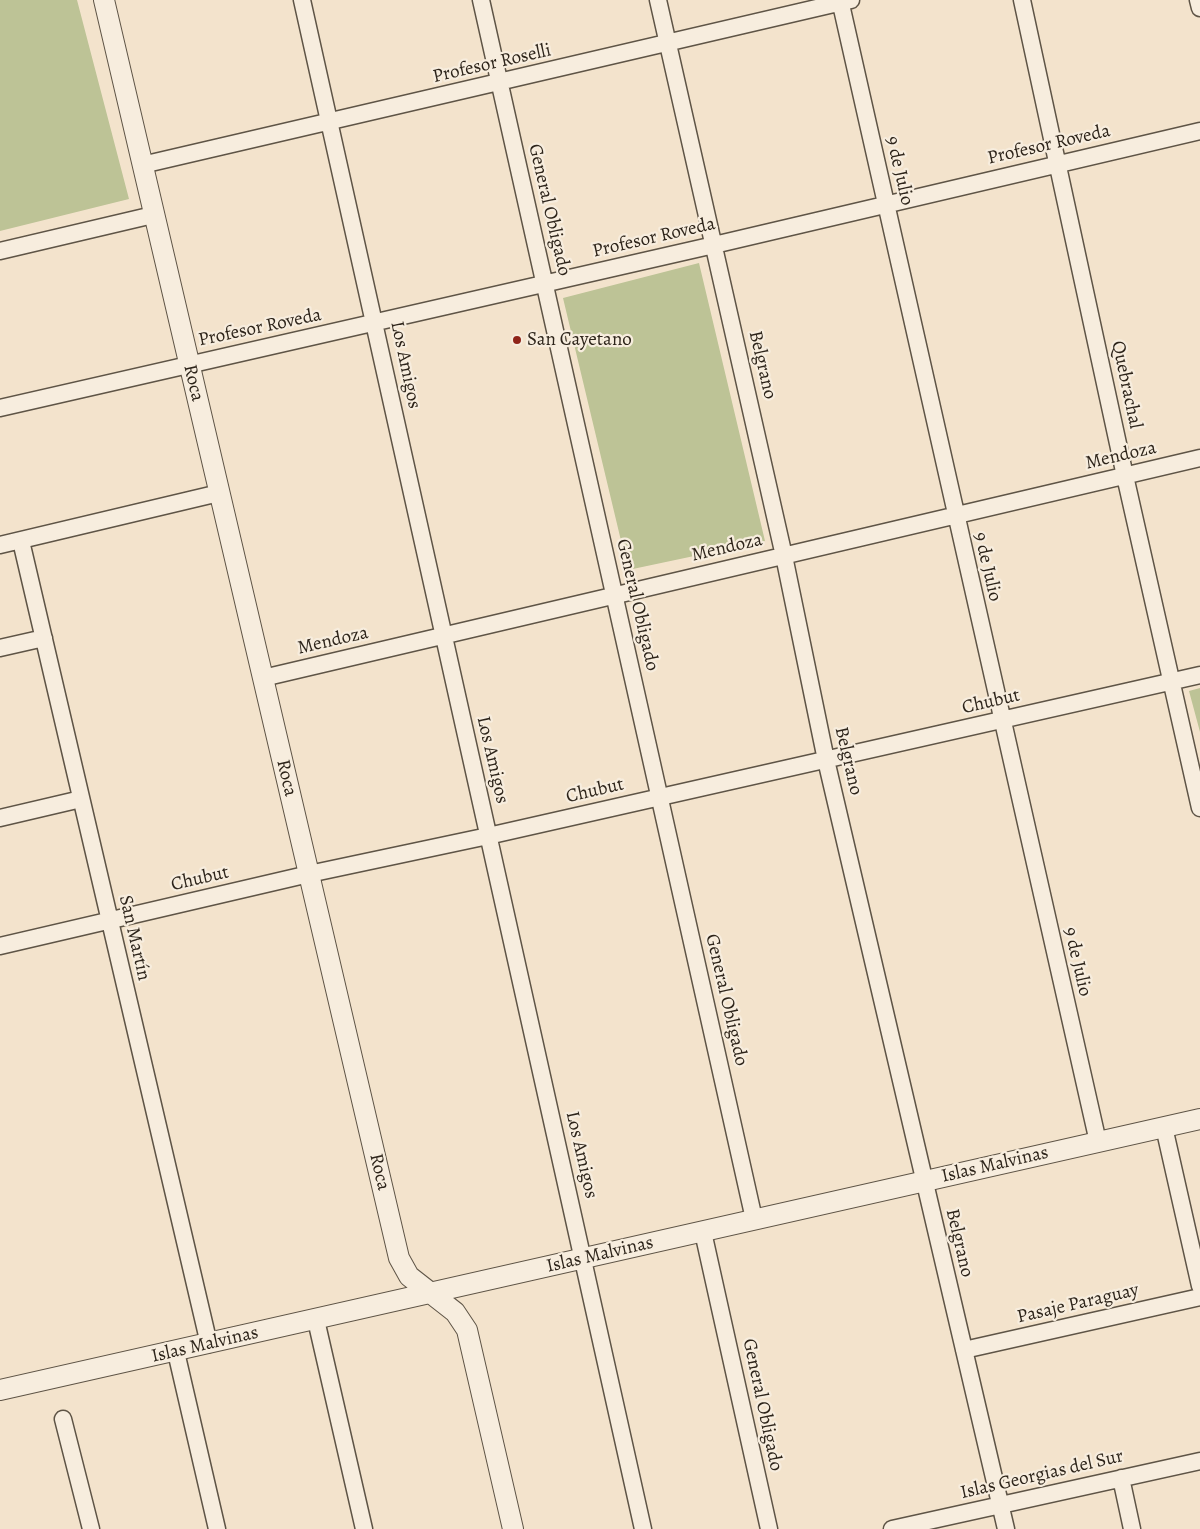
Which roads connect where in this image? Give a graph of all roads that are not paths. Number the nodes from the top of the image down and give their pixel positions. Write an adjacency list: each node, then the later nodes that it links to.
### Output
1 (104, 0): 14 (street, Roca)
2 (302, 0): 11 (street, Los Amigos)
3 (481, 0): 10 (street, General Obligado)
4 (658, 0): 9 (street, Belgrano)
5 (1022, 0): 13 (street, Quebrachal)
6 (1198, 0): 8 (street)
7 (844, 1): 9 (street, Profesor Roselli); 15 (street, 9 de Julio)
8 (1200, 8)
9 (669, 43): 10 (street, Profesor Roselli); 17 (street, Belgrano)
10 (500, 82): 11 (street, Profesor Roselli); 19 (street, General Obligado)
11 (329, 122): 14 (street, Profesor Roselli); 20 (street, Los Amigos)
12 (1200, 131): 13 (street, Profesor Roveda)
13 (1059, 163): 15 (street, Profesor Roveda); 24 (street, Quebrachal)
14 (142, 165): 16 (street, Roca)
15 (886, 204): 17 (street, Profesor Roveda); 26 (street, 9 de Julio)
16 (153, 215): 18 (street); 21 (street, Roca)
17 (714, 245): 19 (street, Profesor Roveda); 29 (street, Belgrano)
18 (0, 251)
19 (545, 283): 20 (street, Profesor Roveda); 30 (street, General Obligado)
20 (375, 322): 21 (street, Profesor Roveda); 31 (street, Los Amigos)
21 (189, 364): 22 (street, Profesor Roveda); 25 (street, Roca)
22 (0, 408)
23 (1200, 458): 24 (street, Mendoza)
24 (1125, 476): 26 (street, Mendoza); 36 (street, Quebrachal)
25 (219, 493): 27 (street); 35 (street, Roca)
26 (955, 515): 29 (street, Mendoza); 37 (street, 9 de Julio)
27 (21, 541): 28 (street); 32 (street, San Martín)
28 (0, 546)
29 (784, 556): 30 (street, Mendoza); 38 (street, Belgrano)
30 (615, 595): 31 (street, Mendoza); 39 (street, General Obligado)
31 (444, 636): 35 (street, Mendoza); 43 (street, Los Amigos)
32 (44, 638): 33 (street); 40 (street, San Martín)
33 (0, 648)
34 (1200, 675): 36 (street, Chubut)
35 (263, 678): 44 (street, Roca)
36 (1171, 682): 37 (street, Chubut); 41 (street, Quebrachal)
37 (1002, 720): 38 (street, Chubut); 49 (street, 9 de Julio)
38 (826, 760): 39 (street, Chubut); 50 (street, Belgrano)
39 (660, 797): 43 (street, Chubut); 51 (street, General Obligado)
40 (81, 799): 42 (street); 45 (street, San Martín)
41 (1200, 808)
42 (0, 818)
43 (488, 836): 44 (street, Chubut); 53 (street, Los Amigos)
44 (309, 874): 45 (street, Chubut); 55 (street, Roca)
45 (109, 921): 46 (street, Chubut); 58 (street, San Martín)
46 (0, 946)
47 (1200, 1118): 48 (street, Islas Malvinas)
48 (1164, 1127): 49 (street, Islas Malvinas); 54 (street)
49 (1098, 1142): 50 (street, Islas Malvinas)
50 (924, 1181): 51 (street, Islas Malvinas); 59 (street, Belgrano)
51 (754, 1219): 52 (street, Islas Malvinas)
52 (703, 1232): 53 (street, Islas Malvinas); 71 (street, General Obligado)
53 (584, 1259): 55 (street, Islas Malvinas); 70 (street, Los Amigos)
54 (1200, 1282)
55 (432, 1293): 57 (street, Islas Malvinas); 69 (street, Roca)
56 (1200, 1297): 59 (street, Pasaje Paraguay)
57 (316, 1320): 58 (street, Islas Malvinas); 68 (street)
58 (209, 1344): 60 (street, Islas Malvinas)
59 (964, 1350): 65 (street, Belgrano)
60 (176, 1352): 61 (street, Islas Malvinas); 67 (street)
61 (0, 1390)
62 (63, 1419): 66 (street)
63 (1200, 1461): 64 (street, Islas Georgias del Sur)
64 (1121, 1478): 65 (street, Islas Georgias del Sur); 74 (street)
65 (1000, 1505): 72 (street, Islas Georgias del Sur); 73 (street, Belgrano)
66 (91, 1529)
67 (217, 1529)
68 (364, 1529)
69 (513, 1529)
70 (644, 1529)
71 (769, 1529)
72 (892, 1529)
73 (1006, 1529)
74 (1132, 1529)

